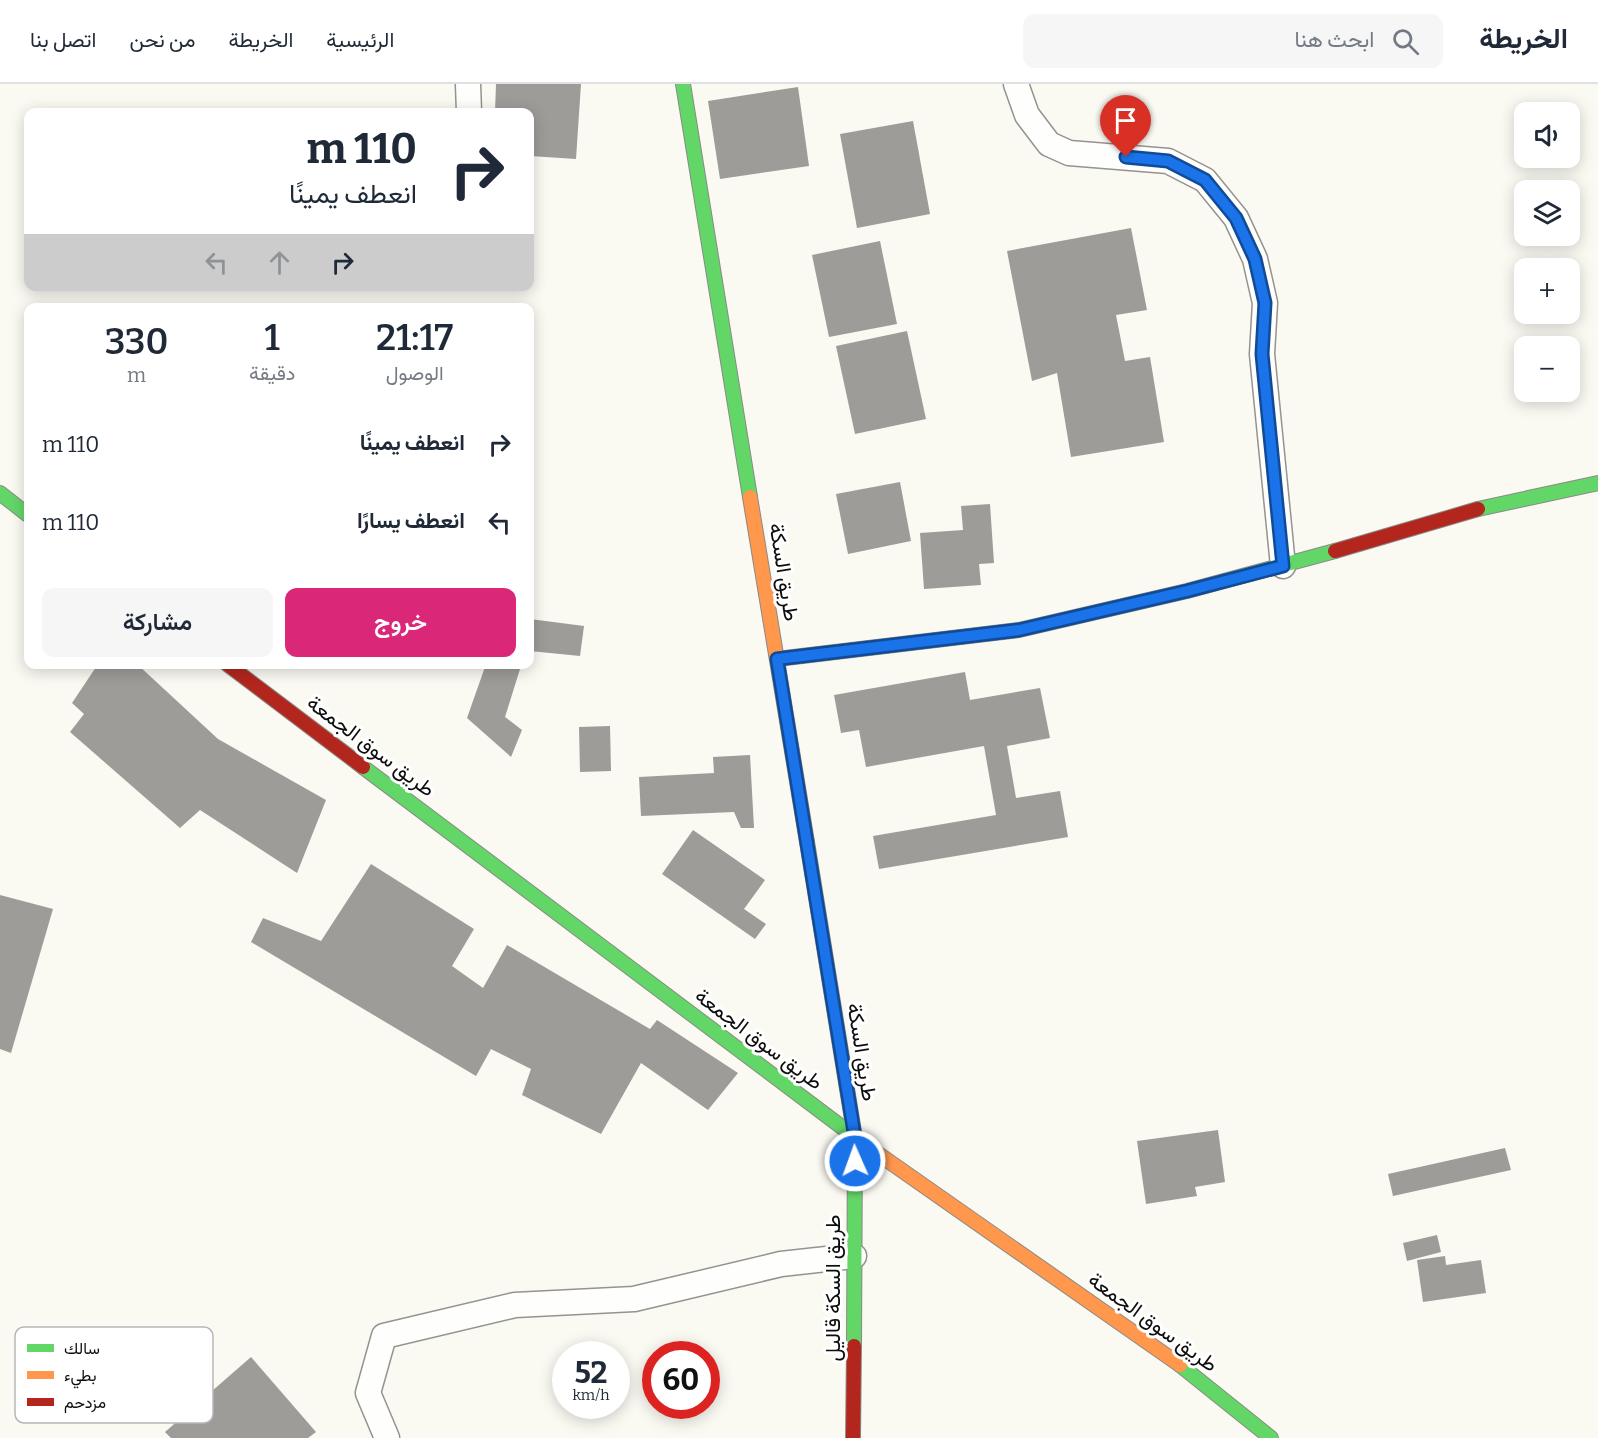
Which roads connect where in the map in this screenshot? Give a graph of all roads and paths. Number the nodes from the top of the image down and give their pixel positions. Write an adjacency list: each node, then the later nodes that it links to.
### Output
1 (468, 84): 4 (street)
2 (683, 84): 9 (main road, طريق السكة)
3 (1016, 84): 8 (street)
4 (469, 108)
5 (1598, 483): 8 (main road)
6 (0, 493): 7 (main road)
7 (24, 512)
8 (1283, 566): 9 (main road)
9 (777, 659): 11 (main road, طريق السكة)
10 (234, 669): 11 (main road, طريق سوق الجمعة)
11 (855, 1138): 12 (main road, طريق السكة قاليل); 15 (main road, طريق سوق الجمعة)
12 (854, 1256): 13 (street); 14 (main road, طريق السكة قاليل)
13 (387, 1438)
14 (853, 1438)
15 (1271, 1438)

